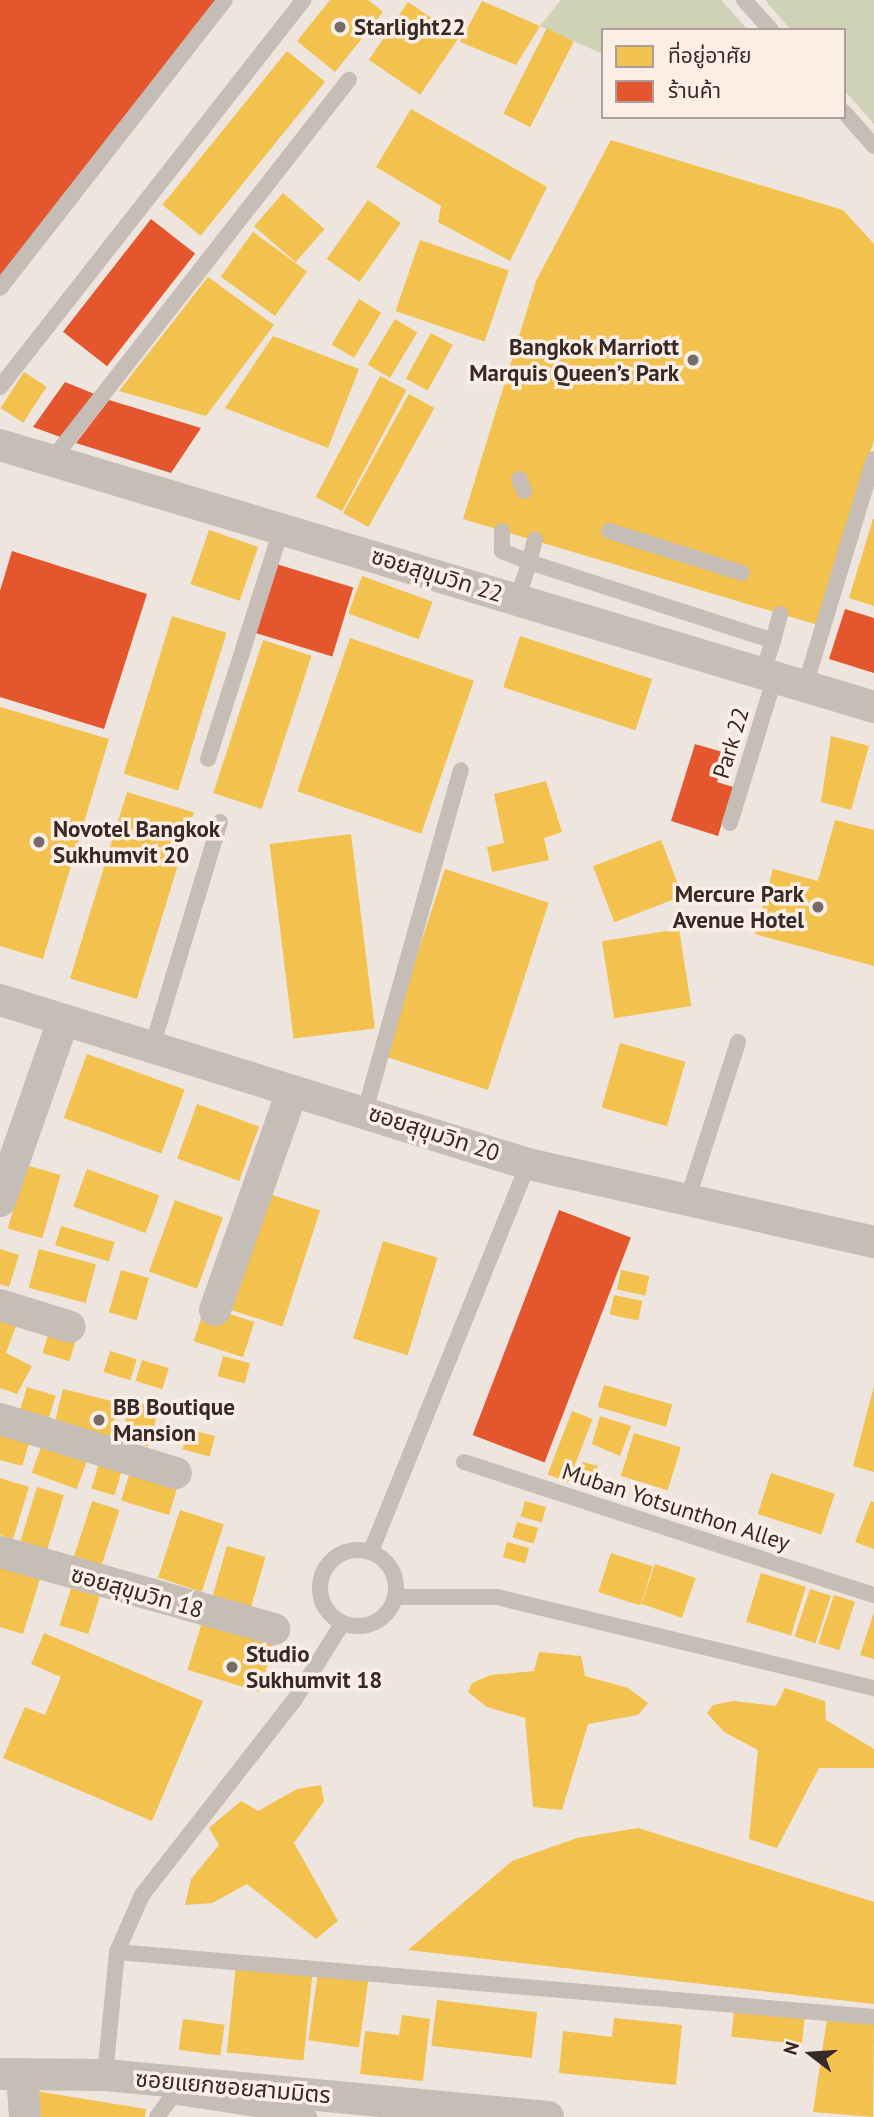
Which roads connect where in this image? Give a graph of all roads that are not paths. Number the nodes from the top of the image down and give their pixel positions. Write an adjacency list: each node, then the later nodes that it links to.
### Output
1 (225, 0): 8 (lane)
2 (303, 0): 9 (lane)
3 (744, 0): 4 (lane)
4 (769, 28)
5 (349, 79): 12 (lane)
6 (846, 114): 7 (lane)
7 (874, 146)
8 (0, 288)
9 (0, 387)
10 (0, 445): 12 (street, ซอยสุขุมวิท 22)
11 (874, 460): 22 (lane)
12 (51, 461): 13 (street, ซอยสุขุมวิท 22)
13 (282, 527): 19 (street, ซอยสุขุมวิท 22); 24 (lane)
14 (502, 530): 17 (lane)
15 (609, 531): 18 (lane)
16 (534, 540): 17 (lane)
17 (529, 562): 19 (lane); 21 (lane)
18 (742, 573)
19 (517, 600): 22 (street, ซอยสุขุมวิท 22)
20 (780, 614): 21 (lane)
21 (772, 640): 22 (lane)
22 (781, 679): 23 (street, ซอยสุขุมวิท 22); 27 (lane, Park 22)
23 (874, 707)
24 (208, 760)
25 (461, 770): 33 (lane)
26 (220, 822): 31 (lane)
27 (730, 823)
28 (0, 1000): 29 (street, ซอยสุขุมวิท 20)
29 (63, 1021): 31 (street, ซอยสุขุมวิท 20); 36 (street)
30 (738, 1042): 35 (lane)
31 (152, 1047): 32 (street, ซอยสุขุมวิท 20)
32 (292, 1091): 33 (street, ซอยสุขุมวิท 20); 39 (street)
33 (365, 1111): 34 (street, ซอยสุขุมวิท 20)
34 (528, 1164): 35 (street, ซอยสุขุมวิท 20); 44 (lane)
35 (688, 1198): 37 (street, ซอยสุขุมวิท 20)
36 (0, 1202)
37 (874, 1242)
38 (0, 1306): 40 (street)
39 (215, 1310)
40 (70, 1327)
41 (0, 1419): 43 (street)
42 (464, 1462): 46 (lane, Muban Yotsunthon Alley)
43 (176, 1473)
44 (372, 1551): 47 (lane); 48 (lane)
45 (0, 1552): 49 (street, ซอยสุขุมวิท 18)
46 (874, 1595)
47 (395, 1597): 48 (lane); 50 (lane)
48 (342, 1623): 51 (lane)
49 (274, 1629)
50 (874, 1688)
51 (117, 1952): 52 (lane); 54 (lane)
52 (874, 2017)
53 (11, 2075): 54 (street, ซอยแยกซอยสามมิตร); 55 (street)
54 (105, 2075): 58 (street, ซอยแยกซอยสามมิตร)
55 (25, 2117)
56 (157, 2117): 57 (lane)
57 (309, 2117)
58 (548, 2117)

